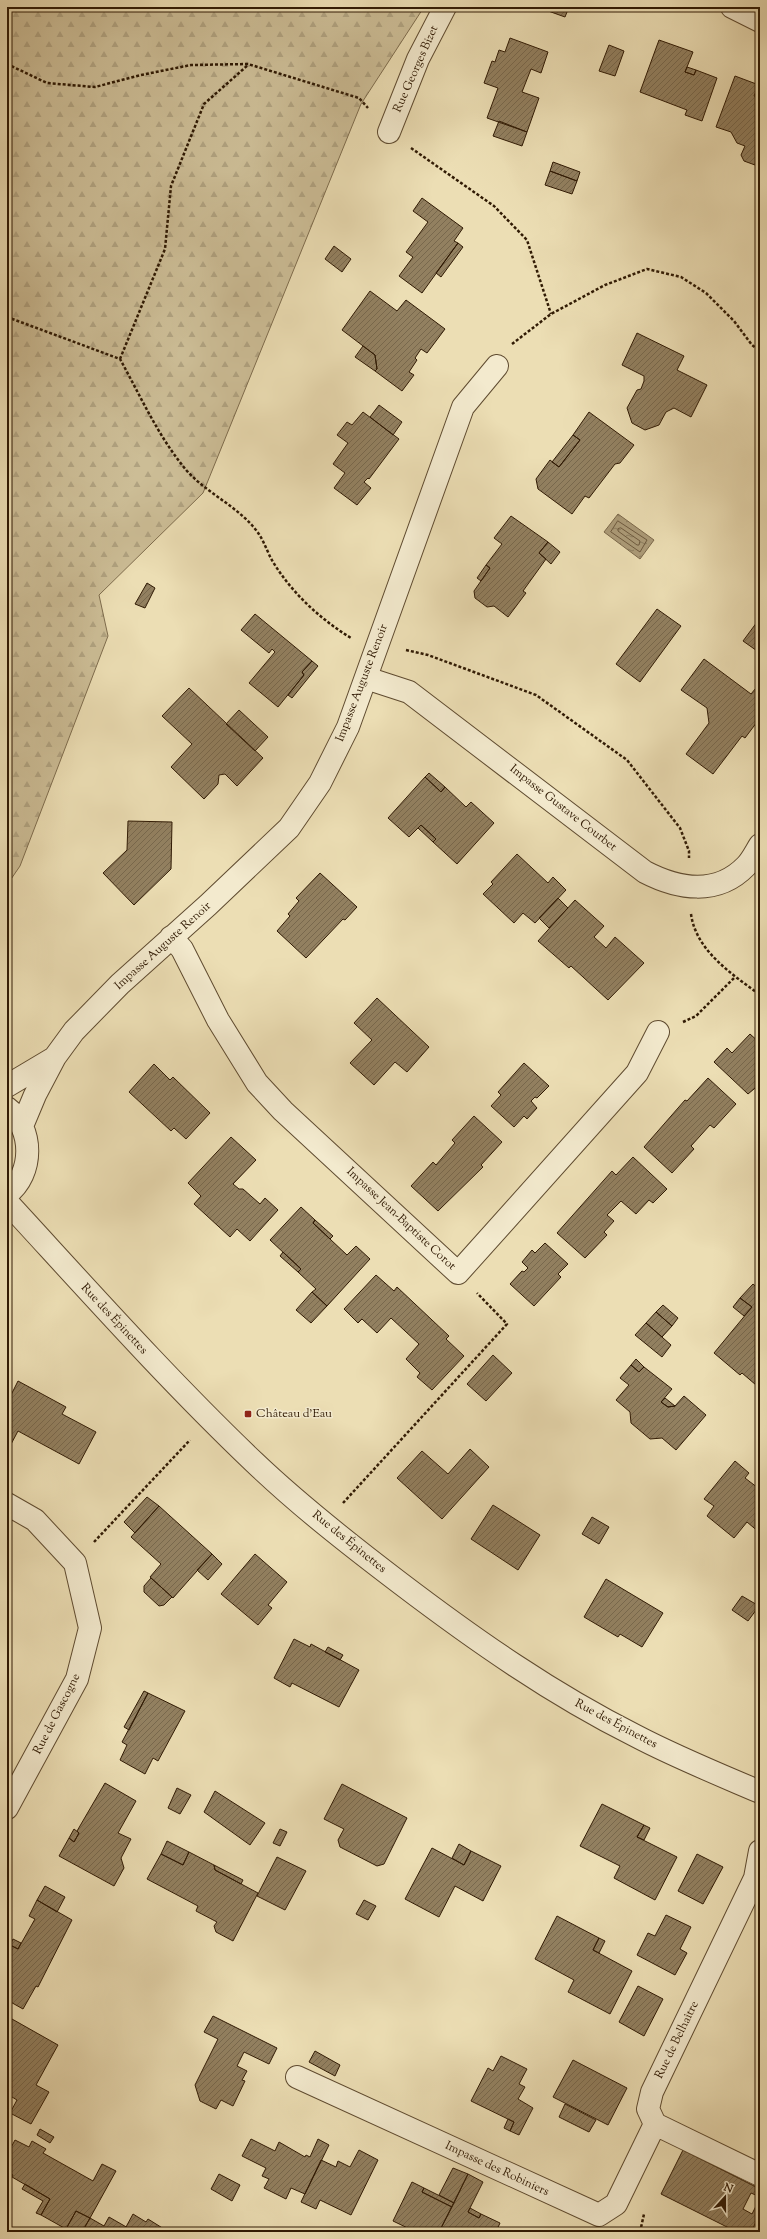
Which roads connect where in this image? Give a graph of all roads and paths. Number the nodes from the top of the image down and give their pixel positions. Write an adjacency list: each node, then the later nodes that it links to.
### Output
1 (445, 7): 6 (street, Rue Georges Bizet)
2 (732, 7): 3 (street)
3 (760, 21)
4 (7, 64): 5 (path)
5 (248, 64): 6 (path); 9 (path)
6 (389, 132): 7 (path)
7 (551, 314): 8 (path); 10 (path)
8 (760, 351)
9 (120, 359)
10 (496, 366): 11 (street, Impasse Auguste Renoir)
11 (366, 678): 12 (street, Impasse Gustave Courbet); 13 (street, Impasse Auguste Renoir)
12 (760, 845)
13 (171, 937): 16 (street, Impasse Auguste Renoir); 22 (street, Impasse Jean-Baptiste Corot)
14 (735, 977): 15 (path)
15 (658, 1032): 22 (street, Impasse Jean-Baptiste Corot)
16 (55, 1057): 17 (street, Impasse Auguste Renoir); 19 (street, Impasse Auguste Renoir)
17 (7, 1086)
18 (7, 1108): 19 (street)
19 (22, 1126): 20 (street)
20 (7, 1194)
21 (7, 1202): 25 (street, Rue des Épinettes)
22 (458, 1273): 25 (path)
23 (190, 1440): 26 (path)
24 (7, 1504): 26 (street, Rue de Gascogne)
25 (324, 1524): 27 (street, Rue des Épinettes)
26 (75, 1563): 28 (street, Rue de Gascogne)
27 (760, 1792)
28 (7, 1808)
29 (760, 1851): 31 (street, Rue de Belhaître)
30 (297, 2077): 31 (street, Impasse des Robiniers)
31 (655, 2124): 32 (street)
32 (760, 2175)

